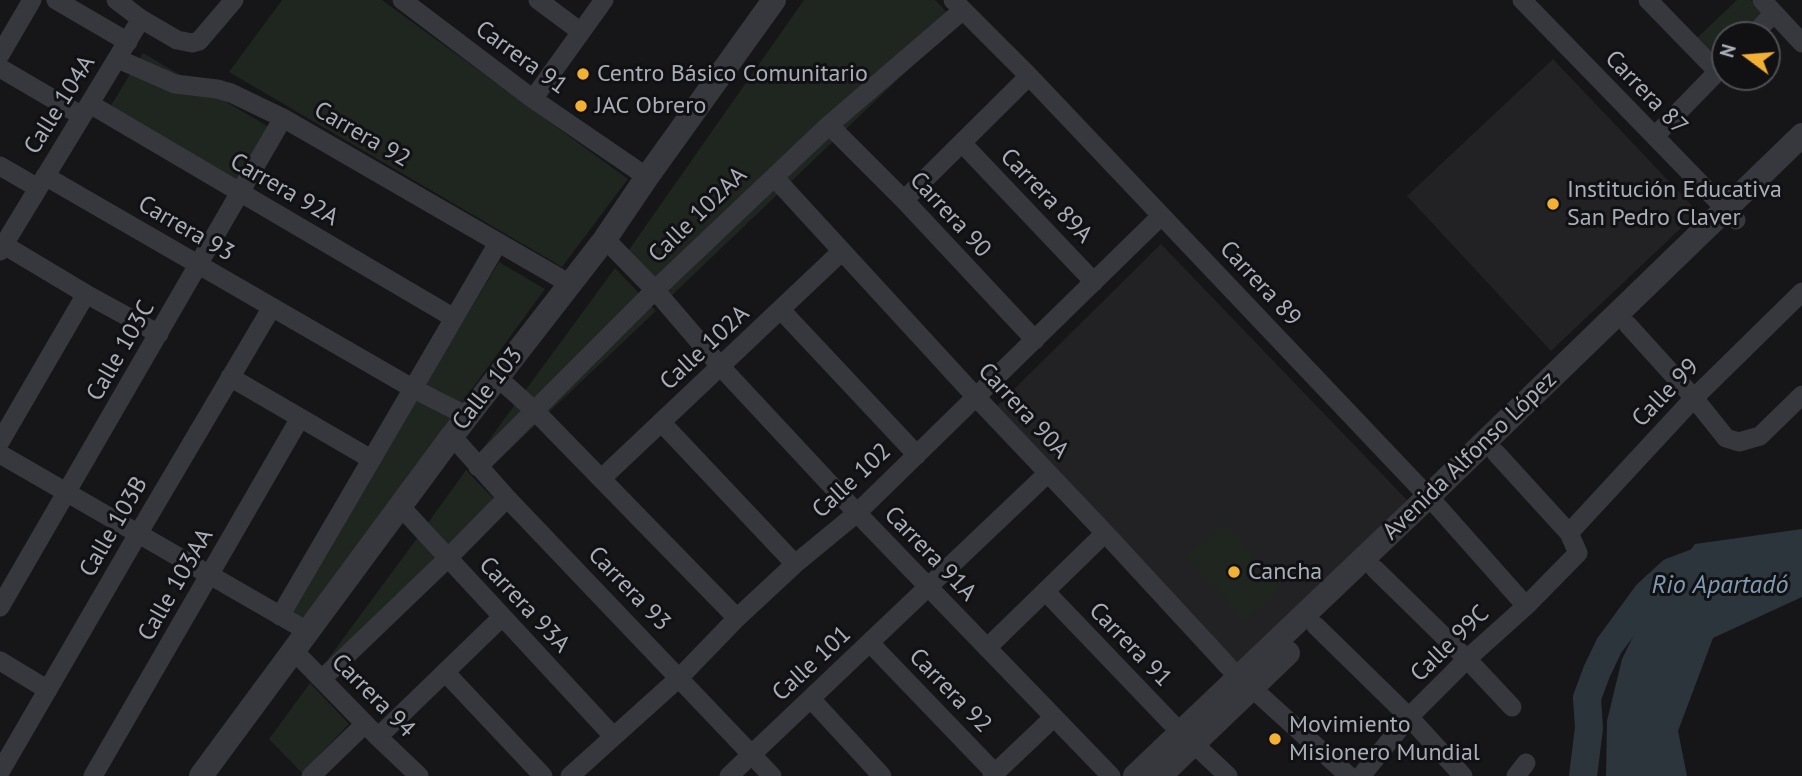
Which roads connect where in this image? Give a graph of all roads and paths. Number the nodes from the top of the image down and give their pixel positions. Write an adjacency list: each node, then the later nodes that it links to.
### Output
1 (32, 0): 17 (street)
2 (56, 0): 16 (street, Carrera 92)
3 (116, 0): 13 (street)
4 (233, 0): 13 (street)
5 (402, 0): 22 (street, Carrera 91)
6 (538, 0): 14 (street)
7 (604, 0): 14 (street)
8 (774, 0): 31 (street, Calle 103)
9 (1648, 0): 18 (street)
10 (1533, 4): 27 (street, Carrera 87)
11 (958, 5): 20 (street, Carrera 89); 25 (street, Calle 102AA)
12 (1768, 6): 15 (street)
13 (141, 19): 16 (street, Calle 104A)
14 (581, 32): 22 (street)
15 (1802, 43)
16 (123, 50): 23 (street, Calle 104A); 24 (street, Carrera 92)
17 (0, 55)
18 (1711, 59)
19 (0, 68): 23 (street, Carrera 92A)
20 (1029, 76): 28 (street); 37 (street, Carrera 89)
21 (1711, 78): 27 (street)
22 (533, 99): 31 (street, Carrera 91)
23 (86, 110): 33 (street, Calle 104A); 34 (street, Carrera 92A)
24 (283, 118): 34 (street, Calle 103C); 39 (street, Carrera 92)
25 (829, 125): 32 (street, Calle 102AA); 35 (street, Carrera 90)
26 (1802, 135): 36 (street, Avenida Alfonso López)
27 (1655, 136): 36 (street, Carrera 87)
28 (962, 143): 35 (street); 43 (street, Carrera 89A)
29 (1802, 156): 36 (street, Avenida Alfonso López)
30 (0, 166): 33 (street, Carrera 93)
31 (647, 177): 38 (street, Calle 103)
32 (774, 177): 41 (street, Carrera 90A); 45 (street, Calle 102AA)
33 (42, 182): 40 (street, Calle 104A); 42 (street, Carrera 93)
34 (240, 193): 42 (street, Calle 103C); 50 (street, Carrera 92A)
35 (904, 200): 53 (street, Carrera 90)
36 (1730, 215): 51 (street, Avenida Alfonso López); 76 (street, Avenida Alfonso López)
37 (1161, 216): 43 (street, Calle 102); 76 (street, Carrera 89)
38 (605, 239): 44 (street, Calle 103); 45 (street, Carrera 91A)
39 (498, 243): 44 (street, Carrera 92); 50 (street)
40 (2, 248): 47 (street)
41 (841, 252): 49 (street, Calle 102A); 59 (street, Carrera 90A)
42 (199, 265): 48 (street, Carrera 93); 52 (street, Calle 103C)
43 (1094, 282): 53 (street, Calle 102)
44 (570, 284): 56 (street, Calle 103)
45 (655, 290): 54 (street, Carrera 91A); 61 (street, Calle 102AA)
46 (1802, 292): 60 (street, Calle 99)
47 (86, 294): 52 (street); 66 (street)
48 (272, 307): 55 (street, Calle 103B); 57 (street, Carrera 93)
49 (780, 310): 54 (street, Calle 102A); 69 (street)
50 (454, 318): 57 (street)
51 (1628, 325): 60 (street); 67 (street, Avenida Alfonso López)
52 (159, 334): 74 (street, Calle 103C)
53 (1035, 340): 59 (street, Calle 102)
54 (720, 367): 64 (street, Calle 102A); 78 (street, Carrera 91A)
55 (230, 377): 63 (street); 81 (street, Calle 103B)
56 (498, 377): 61 (street); 62 (street, Calle 103)
57 (412, 388): 62 (street, Carrera 93); 70 (street)
58 (1802, 395): 60 (street)
59 (976, 397): 69 (street, Calle 102); 72 (street, Carrera 90A)
60 (1694, 398): 80 (street, Calle 99)
61 (535, 411): 71 (street, Calle 102AA); 73 (street)
62 (467, 416): 65 (street, Calle 103)
63 (300, 418): 70 (street); 85 (street, Calle 103AA)
64 (661, 422): 73 (street, Calle 102A); 83 (street)
65 (452, 436): 71 (street, Carrera 93); 77 (street, Calle 103)
66 (0, 442)
67 (1496, 453): 76 (street, Avenida Alfonso López); 80 (street)
68 (0, 454): 74 (street, Carrera 94)
69 (917, 455): 78 (street, Calle 102)
70 (371, 459): 90 (street)
71 (478, 467): 75 (street, Carrera 93)
72 (1048, 473): 79 (street, Carrera 90A); 86 (street, Calle 101)
73 (601, 479): 92 (street)
74 (67, 493): 81 (street, Carrera 94); 89 (street, Calle 103C)
75 (507, 498): 82 (street); 100 (street, Carrera 93)
76 (1434, 503): 84 (street, Avenida Alfonso López); 88 (street, Carrera 89); 102 (street, Avenida Alfonso López)
77 (401, 507): 82 (street, Carrera 93A); 94 (street, Calle 103)
78 (857, 513): 83 (street, Calle 102); 86 (street, Carrera 91A)
79 (1105, 533): 87 (street); 102 (street, Carrera 90A)
80 (1569, 533): 88 (street, Calle 99C)
81 (138, 534): 85 (street, Carrera 94); 103 (street, Calle 103B)
82 (447, 559): 91 (street, Carrera 93A); 101 (street)
83 (795, 564): 92 (street, Calle 102)
84 (1375, 569): 93 (street, Avenida Alfonso López); 97 (street)
85 (210, 575): 90 (street, Carrera 94); 115 (street, Calle 103AA)
86 (929, 588): 95 (street, Calle 101); 96 (street, Carrera 91A)
87 (1045, 591): 96 (street); 110 (street, Carrera 91)
88 (1526, 606): 97 (street, Calle 99C)
89 (0, 607)
90 (280, 616): 94 (street, Carrera 94)
91 (502, 617): 99 (street); 109 (street, Carrera 93A)
92 (737, 618): 100 (street, Calle 102)
93 (1316, 626): 102 (street, Avenida Alfonso López); 106 (street)
94 (300, 641): 101 (street, Carrera 94); 116 (street, Calle 103)
95 (870, 643): 104 (street, Calle 101); 113 (street, Carrera 92)
96 (987, 648): 107 (street, Carrera 91A)
97 (1467, 659): 105 (street); 106 (street, Calle 99C)
98 (0, 661): 103 (street)
99 (445, 672): 108 (street); 119 (street)
100 (680, 677): 109 (street, Calle 102); 111 (street, Carrera 93)
101 (322, 679): 108 (street, Carrera 94)
102 (1245, 682): 110 (street, Avenida Alfonso López); 114 (street, Carrera 90A)
103 (48, 690): 112 (street, Calle 103B)
104 (811, 699): 111 (street, Calle 101); 123 (street)
105 (1513, 707)
106 (1409, 717): 114 (street, Calle 99C); 128 (street)
107 (1053, 718): 113 (street); 124 (street, Carrera 91A)
108 (371, 731): 117 (street); 118 (street, Carrera 94)
109 (613, 736): 120 (street, Calle 102)
110 (1187, 738): 125 (street, Avenida Alfonso López); 126 (street, Avenida Alfonso López); 127 (street, Carrera 91)
111 (751, 754): 121 (street, Calle 101); 122 (street, Carrera 93)
112 (1, 774)
113 (993, 774)
114 (1347, 774)
115 (93, 776)
116 (201, 776)
117 (311, 776)
118 (419, 776)
119 (543, 776)
120 (570, 776)
121 (729, 776)
122 (772, 776)
123 (882, 776)
124 (1111, 776)
125 (1135, 776)
126 (1160, 776)
127 (1228, 776)
128 (1463, 776)

